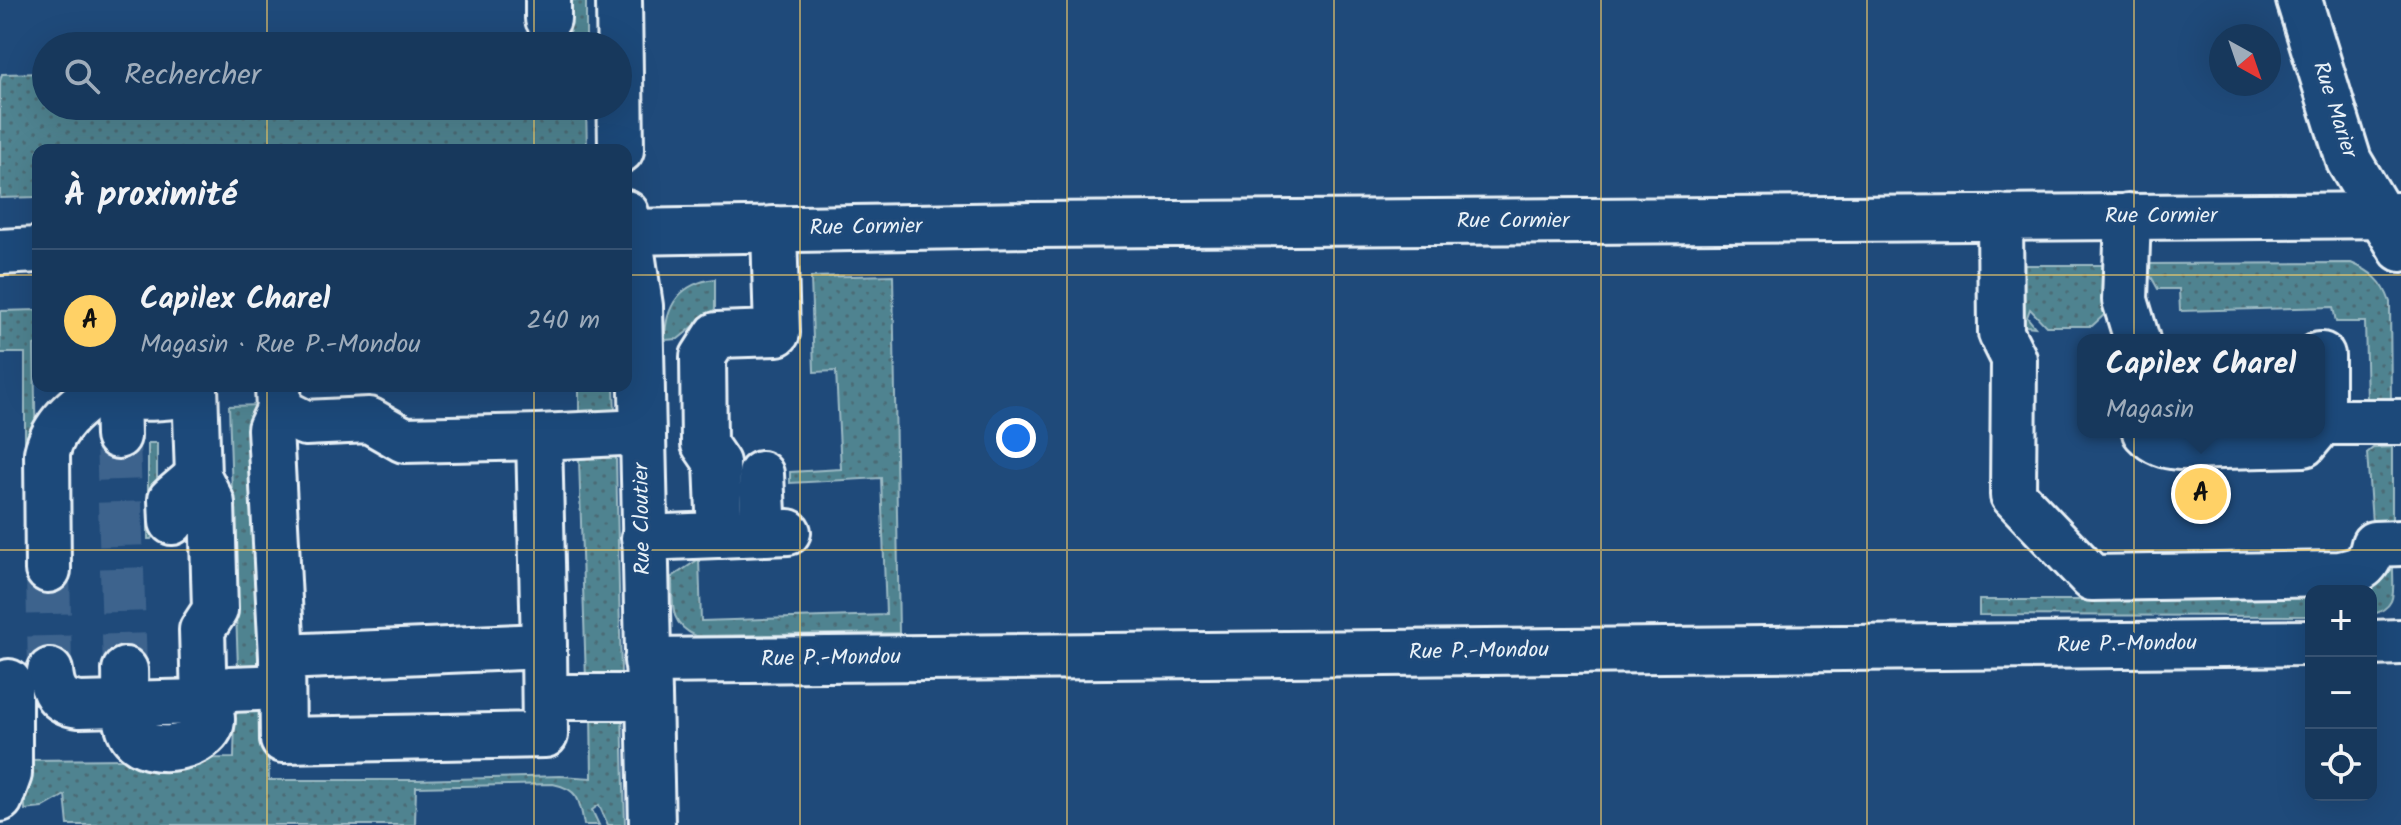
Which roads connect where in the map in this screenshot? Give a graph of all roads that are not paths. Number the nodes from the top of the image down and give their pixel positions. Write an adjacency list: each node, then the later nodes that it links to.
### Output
1 (619, 0): 3 (street)
2 (2299, 0): 9 (street, Rue Marier)
3 (619, 32)
4 (621, 120): 5 (street)
5 (621, 144)
6 (2128, 216): 7 (street, Rue Cormier); 9 (street, Rue Cormier); 14 (street)
7 (2000, 217): 10 (street, Rue Cormier); 33 (street)
8 (632, 225): 10 (street, Rue Cormier)
9 (2394, 227)
10 (774, 229): 15 (street)
11 (32, 250): 12 (street)
12 (0, 252)
13 (632, 256): 16 (street, Rue Cloutier)
14 (2135, 334)
15 (703, 357): 16 (street); 21 (street)
16 (641, 358): 24 (street, Rue Cloutier)
17 (180, 392): 20 (street)
18 (195, 392): 29 (street)
19 (279, 398): 25 (street); 40 (street)
20 (111, 401): 34 (street)
21 (704, 414): 24 (street); 31 (street)
22 (2401, 422): 23 (street)
23 (2325, 426)
24 (642, 435): 25 (street); 32 (street, Rue Cloutier)
25 (539, 437): 38 (street)
26 (2152, 438): 27 (street)
27 (2309, 438)
28 (761, 474): 31 (street)
29 (198, 476): 30 (street); 43 (street)
30 (172, 522)
31 (720, 535): 32 (street)
32 (644, 538): 41 (street, Rue Cloutier)
33 (2401, 543)
34 (48, 570)
35 (2401, 642): 37 (street)
36 (2305, 643): 41 (street, Rue P.-Mondou)
37 (2377, 643)
38 (544, 646): 40 (street); 44 (street)
39 (50, 671): 43 (street)
40 (282, 672): 43 (street); 44 (street)
41 (648, 679): 44 (street, Rue P.-Mondou); 46 (street, Rue Cloutier)
42 (9, 682): 45 (street)
43 (217, 695)
44 (545, 697)
45 (0, 799)
46 (652, 825)

